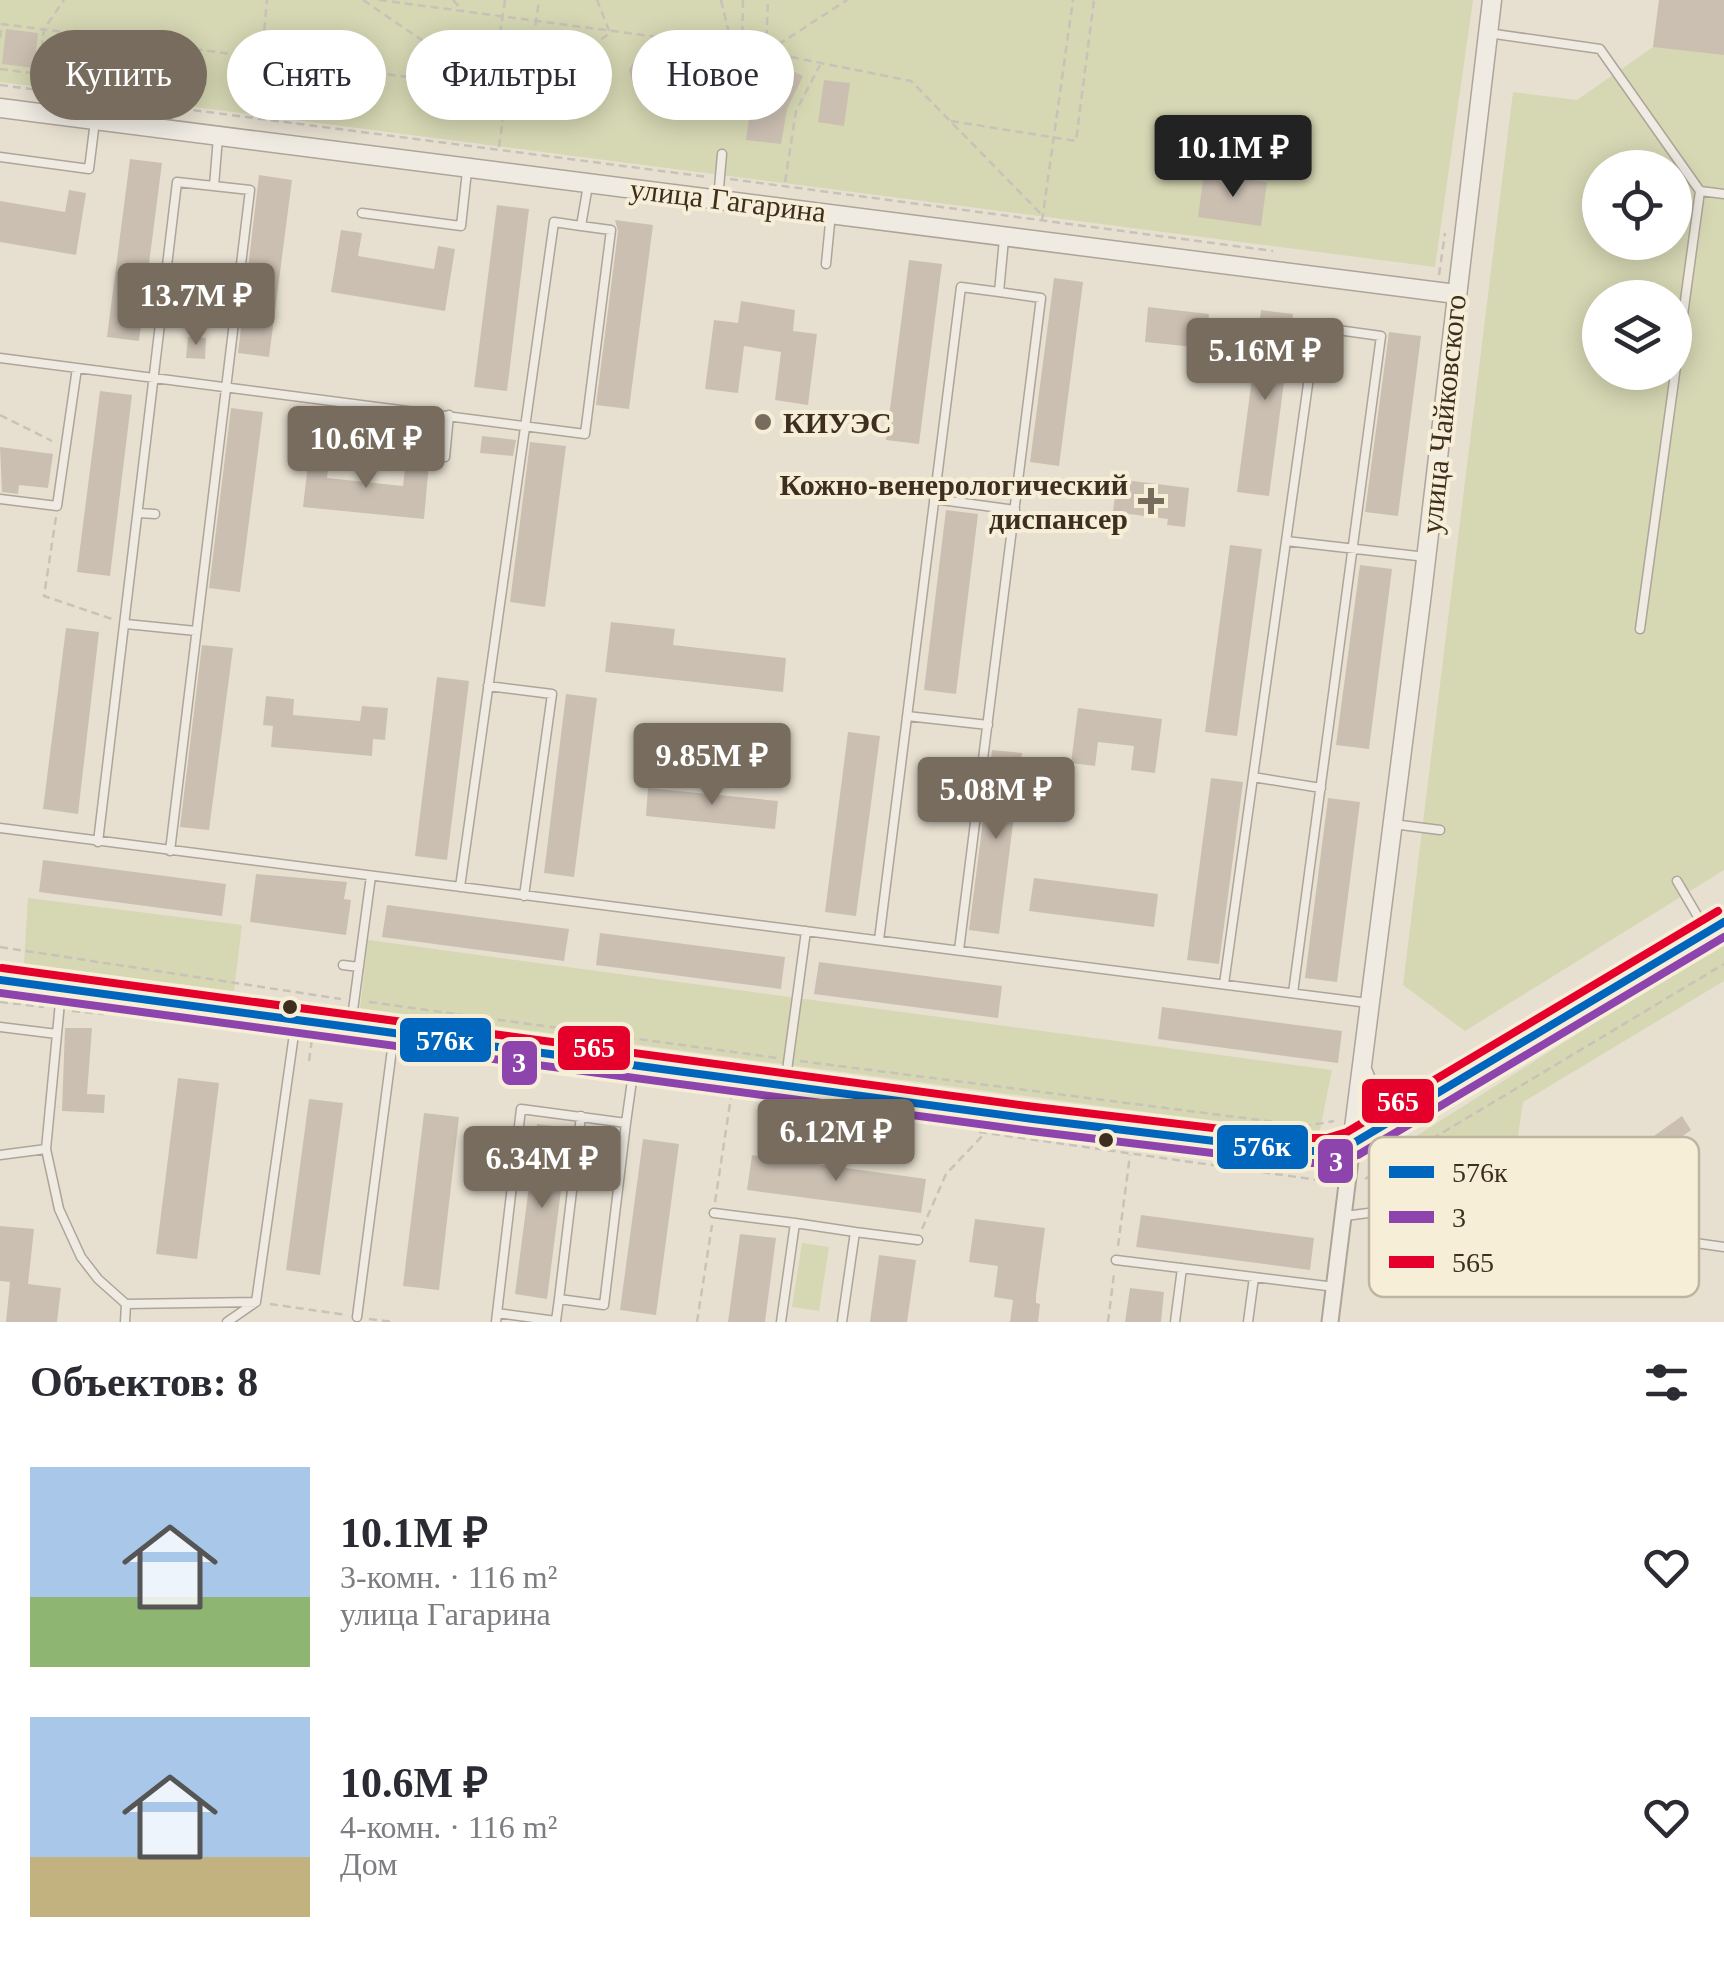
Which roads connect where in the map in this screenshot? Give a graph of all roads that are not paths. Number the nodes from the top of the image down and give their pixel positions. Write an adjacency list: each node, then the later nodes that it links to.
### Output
1 (1492, 0): 2 (street, улица Чайковского)
2 (1488, 33): 11 (lane); 20 (street, улица Чайковского)
3 (0, 108): 4 (street, улица Гагарина)
4 (95, 121): 5 (street, улица Гагарина); 7 (lane)
5 (218, 137): 8 (street, улица Гагарина); 10 (lane)
6 (722, 154): 13 (lane)
7 (0, 157)
8 (467, 168): 9 (street, улица Гагарина); 14 (lane)
9 (589, 182): 13 (street, улица Гагарина); 16 (lane)
10 (214, 186): 23 (lane); 24 (lane)
11 (1700, 192): 12 (lane); 37 (lane)
12 (1724, 194)
13 (718, 199): 15 (street, улица Гагарина)
14 (362, 213)
15 (831, 213): 17 (street, улица Гагарина); 18 (lane)
16 (582, 226): 26 (lane); 26 (lane)
17 (1004, 235): 19 (lane); 20 (street, улица Гагарина)
18 (826, 264)
19 (998, 292): 29 (lane); 30 (lane)
20 (1456, 294): 35 (street, улица Чайковского)
21 (0, 358): 22 (lane)
22 (77, 368): 23 (lane); 28 (lane)
23 (156, 378): 24 (lane); 31 (lane)
24 (224, 386): 25 (lane); 38 (lane)
25 (450, 416): 26 (lane); 27 (lane)
26 (525, 425): 39 (lane)
27 (323, 442)
28 (0, 499)
29 (934, 499): 30 (lane); 40 (lane)
30 (1015, 510): 41 (lane)
31 (140, 512): 32 (lane); 36 (lane)
32 (156, 514)
33 (1286, 541): 34 (lane); 34 (lane); 42 (lane)
34 (1353, 549): 35 (lane); 43 (lane)
35 (1426, 557): 44 (street, улица Чайковского)
36 (126, 624): 38 (lane); 47 (lane)
37 (1640, 629)
38 (196, 631): 48 (lane)
39 (488, 686): 51 (lane); 52 (lane)
40 (907, 716): 41 (lane); 55 (lane)
41 (988, 725): 56 (lane)
42 (1253, 778): 43 (lane); 60 (lane)
43 (1321, 788): 62 (lane)
44 (1393, 824): 46 (lane); 63 (street, улица Чайковского)
45 (0, 828): 47 (lane)
46 (1440, 830)
47 (98, 842): 48 (lane)
48 (170, 851): 49 (lane)
49 (371, 876): 51 (lane); 58 (lane)
50 (1677, 881): 53 (lane)
51 (460, 888): 52 (lane)
52 (524, 896): 54 (lane)
53 (1716, 927): 72 (main road)
54 (806, 931): 55 (lane); 71 (lane)
55 (879, 940): 56 (lane)
56 (959, 950): 60 (lane)
57 (343, 965): 58 (lane)
58 (359, 967): 66 (lane)
59 (0, 980): 61 (main road)
60 (1224, 984): 62 (lane)
61 (61, 988): 64 (main road); 67 (lane)
62 (1294, 992): 63 (lane)
63 (1368, 1003): 70 (street, улица Чайковского)
64 (296, 1020): 66 (main road); 91 (lane)
65 (0, 1027): 67 (lane)
66 (351, 1028): 68 (main road)
67 (57, 1034): 76 (lane)
68 (394, 1034): 69 (main road); 93 (lane)
69 (634, 1066): 71 (main road); 74 (lane)
70 (1361, 1067): 72 (street); 75 (street, улица Чайковского)
71 (784, 1086): 75 (main road)
72 (1410, 1112): 75 (main road)
73 (580, 1116): 74 (lane); 90 (lane); 94 (lane)
74 (626, 1123): 90 (lane)
75 (1352, 1144): 80 (street, улица Чайковского)
76 (46, 1150): 77 (lane); 92 (lane)
77 (0, 1154)
78 (714, 1213): 81 (lane)
79 (1369, 1213): 80 (lane)
80 (1345, 1216): 89 (street, улица Чайковского)
81 (795, 1223): 82 (lane); 98 (lane)
82 (855, 1232): 83 (lane); 99 (lane)
83 (918, 1240)
84 (1699, 1243): 85 (lane)
85 (1724, 1247)
86 (1116, 1260): 87 (lane)
87 (1182, 1268): 88 (lane); 100 (lane)
88 (1254, 1277): 89 (lane); 101 (lane)
89 (1335, 1287): 102 (street, улица Чайковского)
90 (558, 1299): 97 (lane)
91 (256, 1302): 92 (lane); 96 (lane)
92 (126, 1304): 95 (lane)
93 (357, 1317)
94 (496, 1318): 97 (lane)
95 (124, 1322)
96 (227, 1322)
97 (556, 1322)
98 (781, 1322)
99 (842, 1322)
100 (1176, 1322)
101 (1248, 1322)
102 (1330, 1322)

